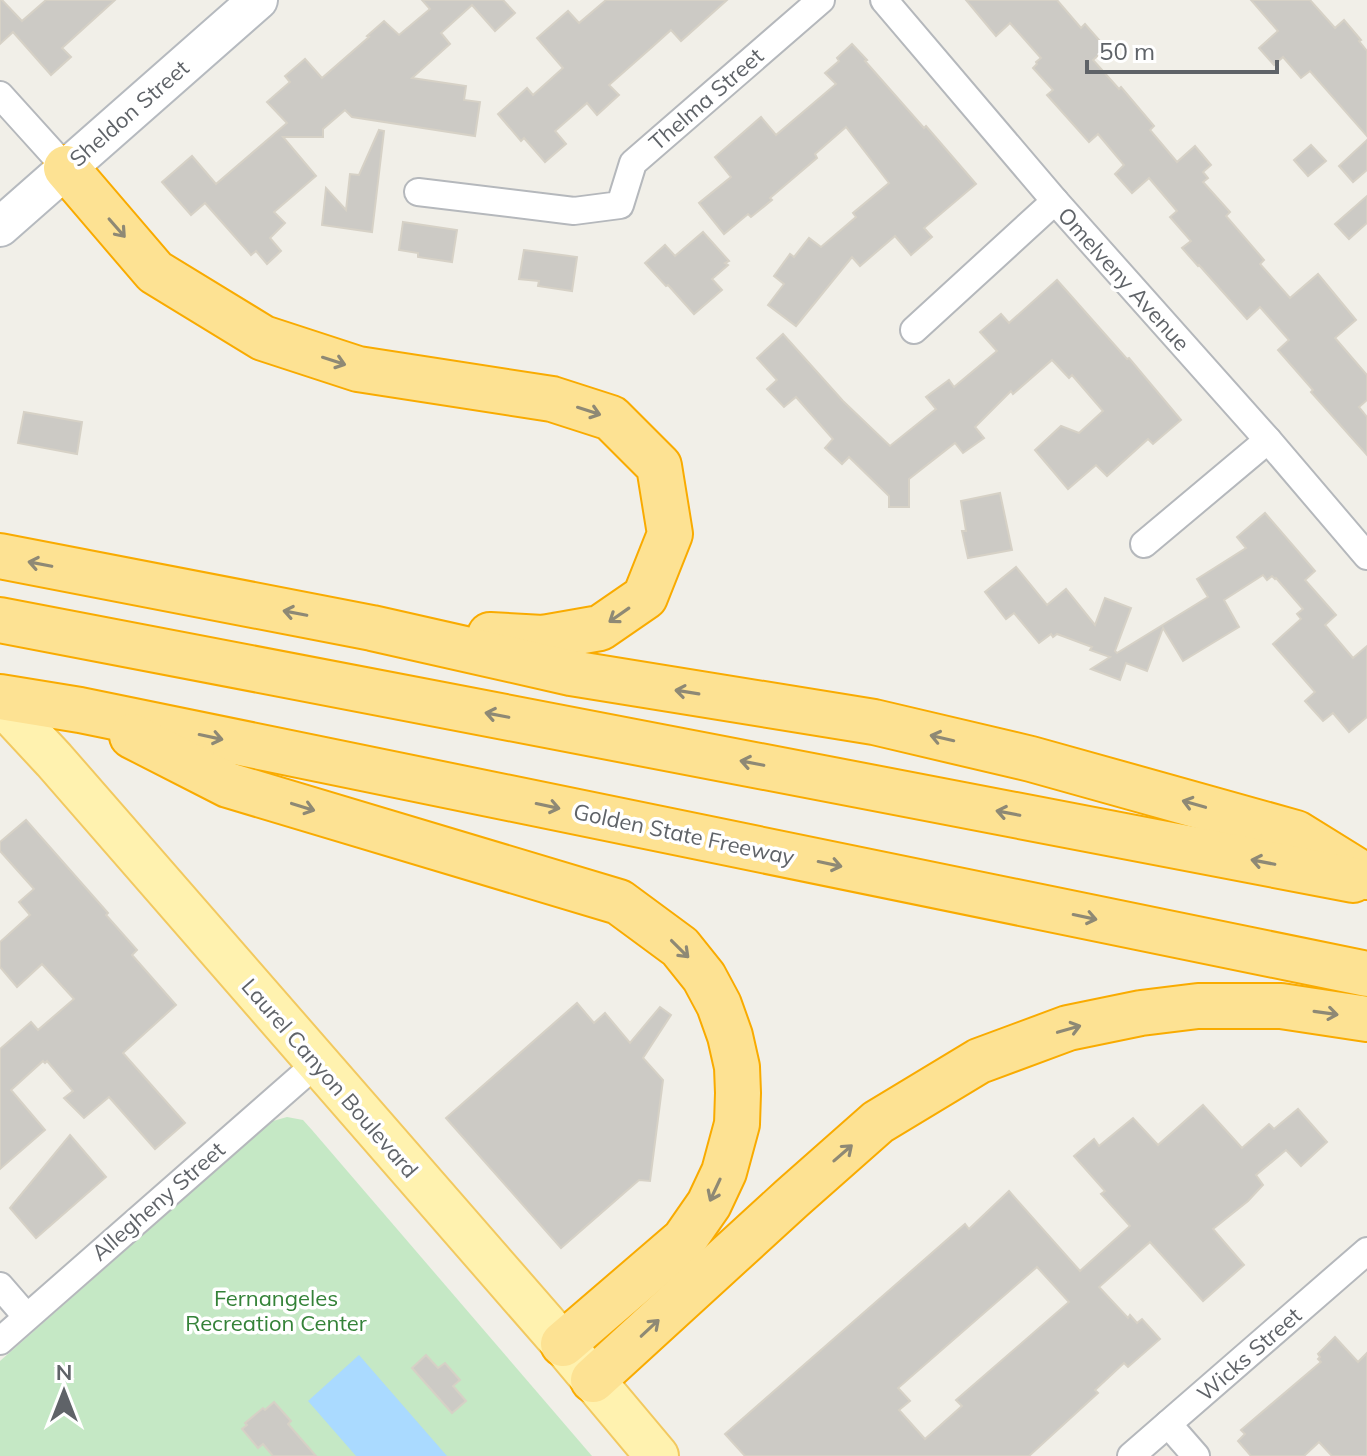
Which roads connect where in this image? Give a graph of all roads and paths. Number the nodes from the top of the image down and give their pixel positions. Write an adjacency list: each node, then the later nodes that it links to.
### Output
1 (258, 0): 5 (main road, Sheldon Street)
2 (821, 0): 6 (street, Thelma Street)
3 (884, 0): 7 (street, Omelveny Avenue)
4 (0, 95): 5 (street)
5 (66, 168): 8 (main road, Sheldon Street); 15 (highway, one-way to 15)
6 (418, 192)
7 (1055, 201): 9 (street); 10 (street, Omelveny Avenue)
8 (0, 227)
9 (914, 330)
10 (1268, 440): 11 (street); 13 (street, Omelveny Avenue)
11 (1144, 544)
12 (0, 556): 15 (highway, one-way to 12)
13 (1367, 556)
14 (0, 620): 18 (highway, one-way to 14)
15 (372, 628): 18 (highway, one-way to 15)
16 (0, 699): 17 (highway, Golden State Freeway); 21 (main road, Laurel Canyon Boulevard)
17 (80, 710): 19 (highway, Golden State Freeway, one-way to 19); 26 (highway, one-way to 26)
18 (1367, 880)
19 (1367, 974)
20 (1367, 1019): 27 (highway, one-way to 20)
21 (317, 1063): 24 (street, Allegheny Street); 26 (main road, Laurel Canyon Boulevard)
22 (1367, 1251): 28 (street, Wicks Street)
23 (0, 1286): 24 (street)
24 (26, 1316): 25 (street, Allegheny Street)
25 (0, 1341)
26 (563, 1344): 27 (main road, Laurel Canyon Boulevard)
27 (593, 1380): 29 (main road, Laurel Canyon Boulevard)
28 (1168, 1424): 30 (street, Wicks Street); 31 (street)
29 (657, 1456)
30 (1131, 1456)
31 (1196, 1456)

